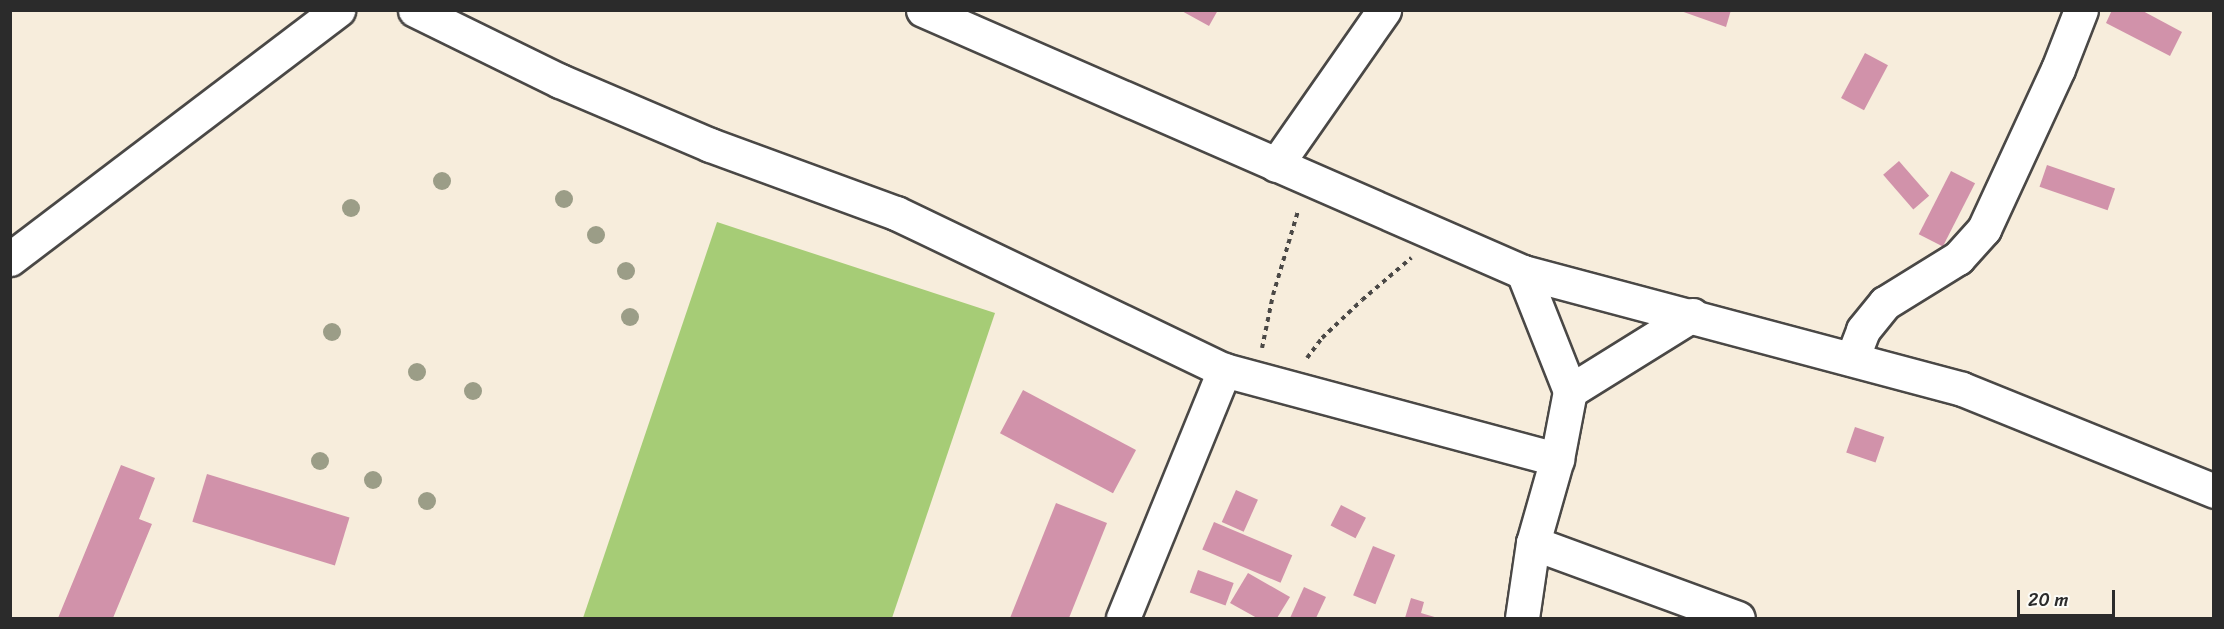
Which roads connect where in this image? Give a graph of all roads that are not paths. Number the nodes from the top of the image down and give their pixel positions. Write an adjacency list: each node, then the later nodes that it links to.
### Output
1 (338, 10): 7 (street)
2 (415, 10): 11 (street)
3 (923, 10): 6 (street)
4 (1384, 10): 6 (street)
5 (2081, 10): 10 (street)
6 (1276, 165): 8 (street)
7 (10, 259)
8 (1523, 272): 9 (street); 12 (street)
9 (1692, 315): 10 (street); 12 (street)
10 (1852, 359): 14 (street)
11 (1224, 370): 13 (street); 16 (street)
12 (1570, 391): 13 (street)
13 (1557, 459): 15 (street)
14 (2214, 491)
15 (1533, 543): 17 (street); 18 (street)
16 (1124, 618)
17 (1522, 618)
18 (1738, 618)

